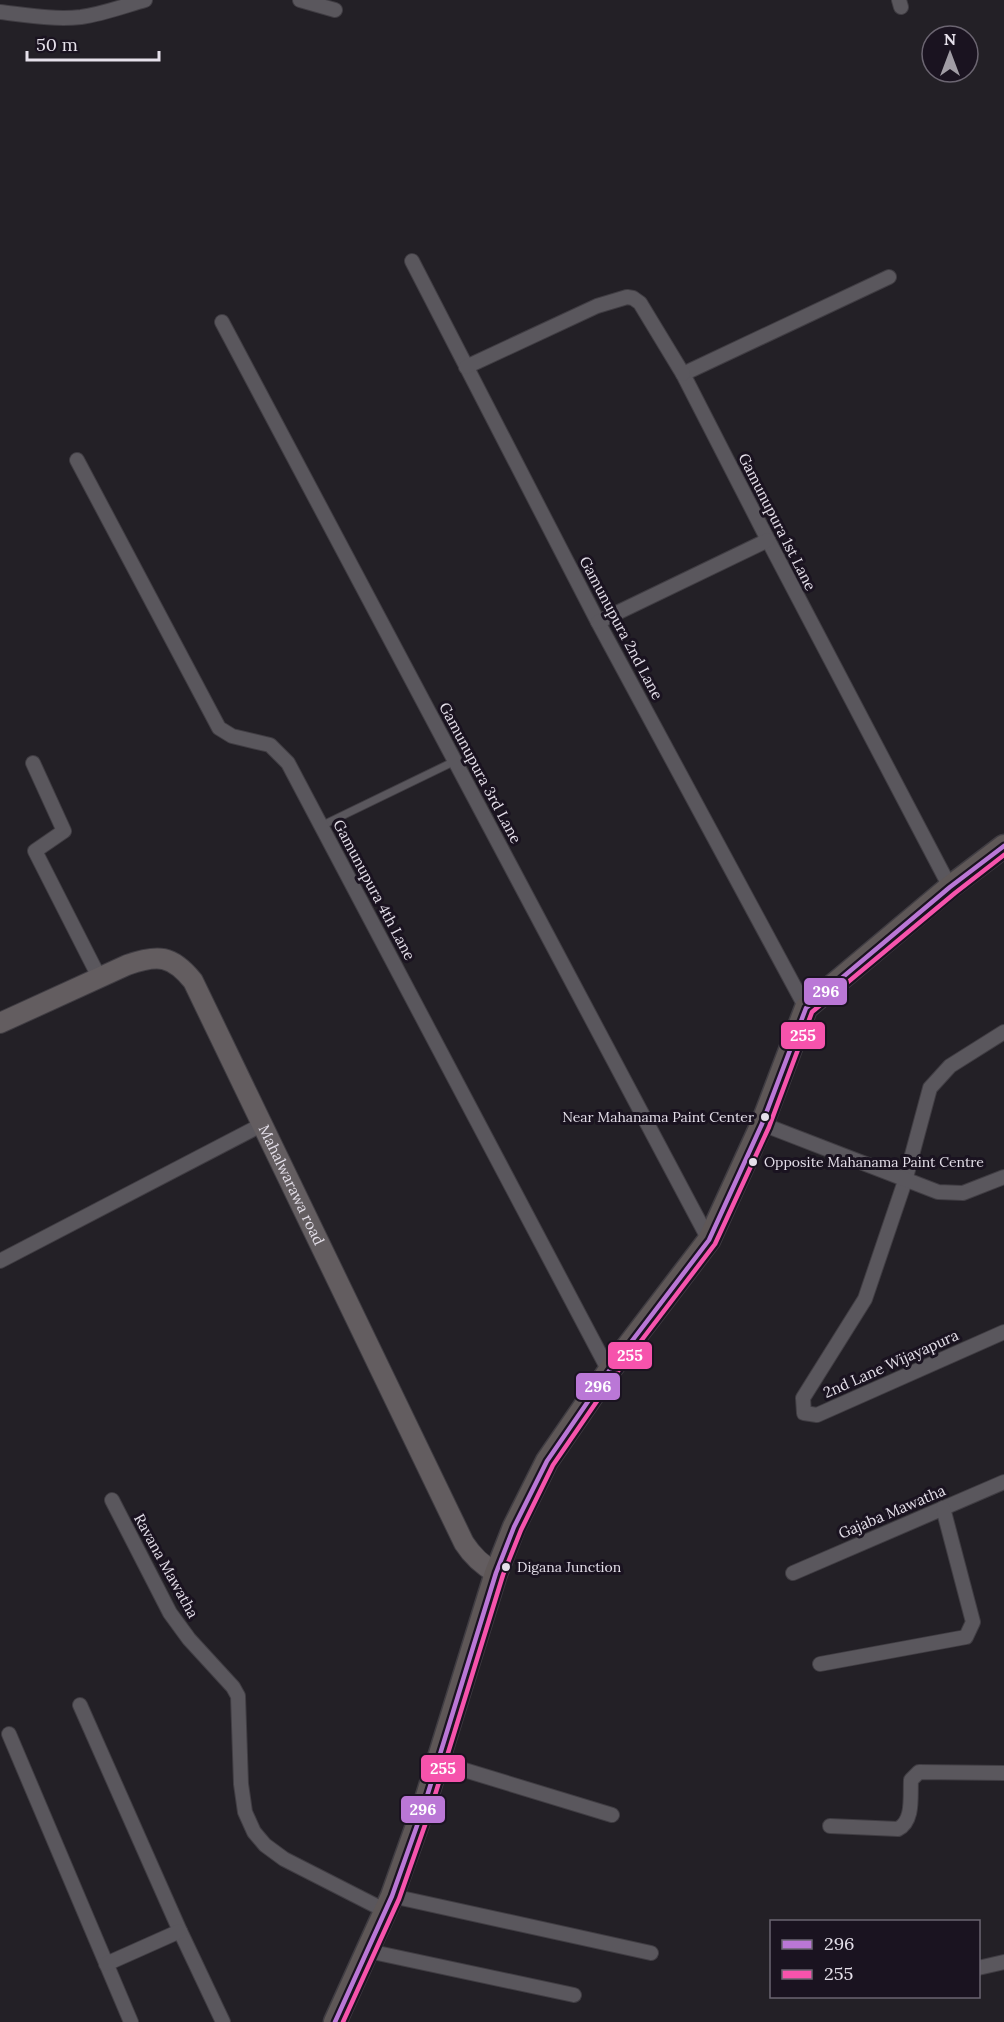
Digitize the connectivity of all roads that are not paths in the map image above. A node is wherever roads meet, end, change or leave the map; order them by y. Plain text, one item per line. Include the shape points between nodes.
1 (145, 0) edge
2 (300, 0) edge
3 (335, 10) dead end
4 (0, 12) edge
5 (412, 261) dead end
6 (889, 277) dead end
7 (222, 322) dead end
8 (466, 367) junction
9 (683, 374) junction
10 (77, 460) dead end
11 (768, 540) junction
12 (598, 622) junction
13 (455, 761) junction
14 (33, 763) dead end
15 (321, 826) junction
16 (1004, 846) edge
17 (950, 887) junction
18 (99, 977) junction
19 (806, 1008) junction
20 (0, 1023) edge
21 (1004, 1032) edge
22 (263, 1124) junction
23 (762, 1124) junction
24 (1004, 1177) edge
25 (905, 1181) junction
26 (709, 1240) junction
27 (0, 1261) edge
28 (1004, 1332) edge
29 (609, 1371) junction
30 (1004, 1482) edge
31 (112, 1500) dead end
32 (943, 1508) junction
33 (496, 1573) junction
34 (793, 1573) dead end
35 (820, 1664) dead end
36 (80, 1705) dead end
37 (9, 1734) dead end
38 (438, 1762) junction
39 (1004, 1773) edge
40 (612, 1815) dead end
41 (830, 1826) dead end
42 (389, 1903) junction
43 (180, 1931) junction
44 (368, 1951) junction
45 (651, 1953) dead end
46 (1004, 1962) edge
47 (106, 1964) junction
48 (980, 1968) edge
49 (574, 1995) dead end
50 (131, 2022) edge
51 (223, 2022) edge
52 (335, 2022) edge

1 - 4 street via 80,17
2 - 3 street
5 - 8 street, Gamunupura 2nd Lane
6 - 9 street
7 - 13 street, Gamunupura 3rd Lane
8 - 9 street, Gamunupura 1st Lane via 597,306 627,297 640,303
8 - 12 street, Gamunupura 2nd Lane
9 - 11 street, Gamunupura 1st Lane
10 - 15 street, Gamunupura 4th Lane via 219,728 232,736 270,745 288,763
11 - 12 street
11 - 17 street, Gamunupura 1st Lane
12 - 19 street, Gamunupura 2nd Lane
13 - 15 lane
13 - 26 street, Gamunupura 3rd Lane
14 - 18 street via 64,831 35,851
15 - 29 street, Gamunupura 4th Lane
16 - 17 main road
17 - 19 main road
18 - 20 street, Mahalwarawa road
18 - 22 street, Mahalwarawa road via 146,958 160,958 183,968
19 - 23 main road
21 - 25 street, 2nd Lane Wijayapura via 950,1066 930,1088
22 - 27 street
22 - 33 street, Mahalwarawa road via 464,1543 481,1564
23 - 25 street
23 - 26 main road
24 - 25 street via 963,1193 938,1192
25 - 28 street, 2nd Lane Wijayapura via 865,1299 803,1398 804,1413 817,1415
26 - 29 main road
29 - 33 main road via 547,1461
30 - 32 street, Gajaba Mawatha
31 - 42 street, Ravana Mawatha via 170,1613 238,1696 241,1784 245,1812 254,1832 284,1859
32 - 34 street, Gajaba Mawatha
32 - 35 street via 973,1622 966,1637
33 - 38 main road
36 - 43 street
37 - 47 street
38 - 40 street
38 - 42 main road
39 - 41 street via 919,1772 911,1780 906,1826
42 - 44 main road
42 - 45 street, Ravana Mawatha
43 - 47 street
43 - 51 street
44 - 49 street
44 - 52 main road
46 - 48 street
47 - 50 street

